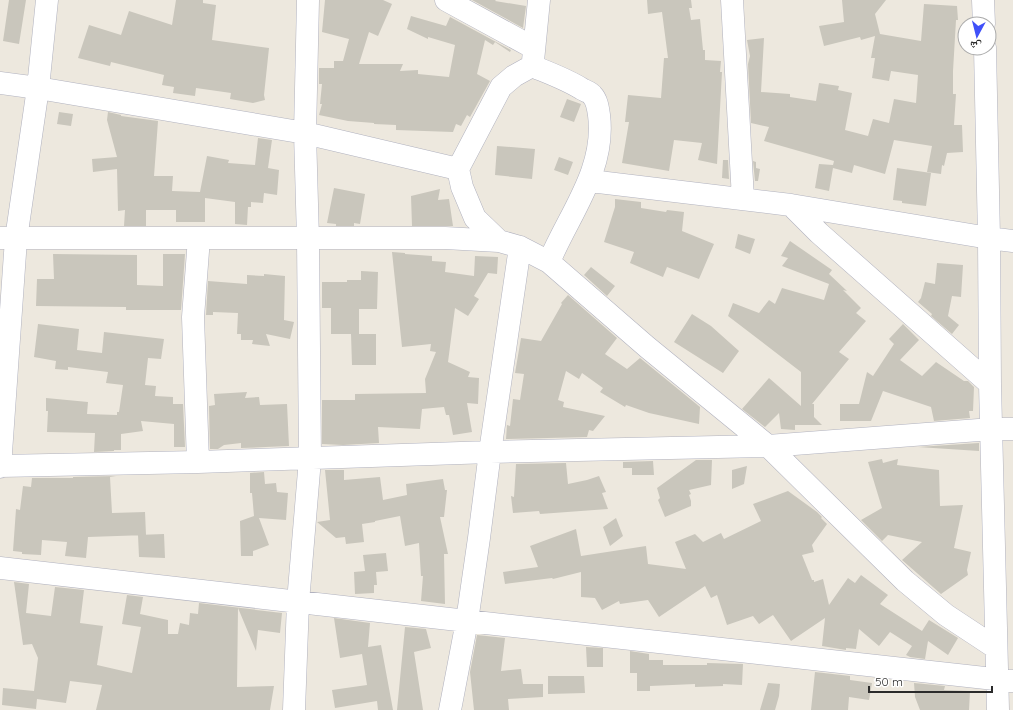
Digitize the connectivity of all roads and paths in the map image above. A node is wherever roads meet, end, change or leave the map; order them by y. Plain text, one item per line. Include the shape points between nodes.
1 (46, 0) edge
2 (308, 0) edge
3 (446, 0) edge
4 (539, 0) edge
5 (732, 0) edge
6 (983, 0) edge
7 (984, 16) edge
8 (984, 56) edge
9 (533, 57) junction
10 (0, 83) edge
11 (38, 88) junction
12 (305, 134) junction
13 (458, 169) junction
14 (590, 180) junction
15 (743, 199) junction
16 (791, 205) junction
17 (8, 238) edge
18 (199, 238) junction
19 (990, 238) junction
20 (308, 239) junction
21 (499, 241) junction
22 (1013, 241) edge
23 (520, 247) junction
24 (549, 262) junction
25 (990, 384) junction
26 (1003, 429) edge
27 (768, 446) junction
28 (490, 452) junction
29 (310, 459) junction
30 (198, 462) junction
31 (0, 466) edge
32 (0, 568) edge
33 (298, 602) junction
34 (467, 621) junction
35 (996, 648) junction
36 (1006, 681) edge
37 (294, 710) edge
38 (450, 710) edge
39 (998, 710) edge

1 - 11 street
2 - 12 street
3 - 9 street
4 - 9 street
5 - 15 street
6 - 7 street
8 - 19 street
9 - 13 street via 501,87
9 - 14 street via 592,95 598,106 599,145
10 - 11 street
11 - 12 street
11 - 17 street
12 - 13 street
12 - 20 street
13 - 21 street via 462,187 475,218
14 - 15 street
14 - 24 street
15 - 16 street
16 - 19 street
16 - 25 street via 819,233
17 - 18 street
17 - 31 street
18 - 20 street
18 - 30 street via 193,317
19 - 22 street
19 - 25 street
20 - 21 street via 445,238
20 - 29 street
21 - 23 street
23 - 24 street
23 - 28 street
24 - 27 street via 647,347
25 - 26 street
26 - 27 street
26 - 35 street
27 - 28 street
27 - 35 street via 905,581 946,615
28 - 29 street
28 - 34 street
29 - 30 street
29 - 33 street
30 - 31 street
32 - 33 street
33 - 34 street
33 - 37 street
34 - 36 street
34 - 38 street
35 - 36 street
36 - 39 street

